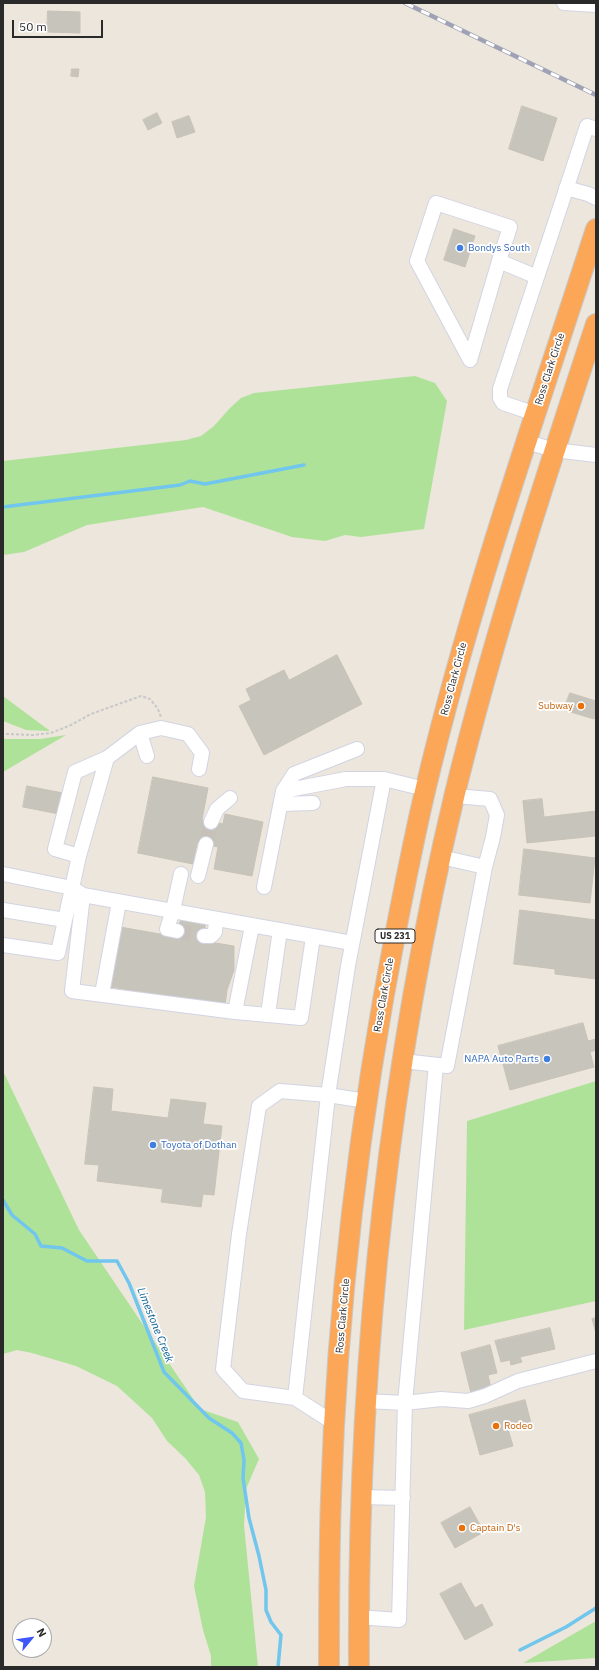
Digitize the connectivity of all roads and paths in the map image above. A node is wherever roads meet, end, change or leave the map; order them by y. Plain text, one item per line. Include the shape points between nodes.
1 (564, 3) edge
2 (596, 5) edge
3 (592, 127) edge
4 (566, 188) junction
5 (596, 198) edge
6 (596, 229) edge
7 (500, 261) junction
8 (537, 277) junction
9 (596, 324) edge
10 (536, 414) junction
11 (527, 442) junction
12 (554, 450) junction
13 (596, 455) edge
14 (463, 642) junction
15 (492, 650) junction
16 (161, 728) junction
17 (140, 733) junction
18 (6, 734) dead end
19 (357, 749) dead end
20 (147, 756) dead end
21 (107, 758) junction
22 (199, 769) dead end
23 (384, 779) junction
24 (425, 789) junction
25 (455, 796) junction
26 (282, 797) junction
27 (230, 798) dead end
28 (313, 803) dead end
29 (211, 822) tunnel mouth
30 (206, 844) tunnel mouth
31 (79, 856) junction
32 (441, 857) junction
33 (485, 867) junction
34 (3, 874) edge
35 (181, 874) dead end
36 (198, 876) dead end
37 (264, 887) dead end
38 (77, 891) junction
39 (119, 902) junction
40 (3, 910) edge
41 (173, 910) junction
42 (216, 919) junction
43 (65, 920) junction
44 (252, 926) junction
45 (280, 930) junction
46 (177, 931) dead end
47 (204, 936) dead end
48 (313, 937) junction
49 (352, 943) junction
50 (3, 945) edge
51 (102, 994) junction
52 (235, 1012) junction
53 (268, 1014) junction
54 (403, 1061) junction
55 (436, 1065) junction
56 (328, 1095) junction
57 (366, 1101) junction
58 (397, 1104) junction
59 (596, 1361) edge
60 (295, 1398) junction
61 (336, 1399) junction
62 (365, 1401) junction
63 (405, 1403) junction
64 (334, 1423) junction
65 (361, 1497) junction
66 (403, 1498) junction
67 (329, 1616) junction
68 (358, 1617) junction
69 (329, 1667) edge
70 (358, 1667) edge

1 - 2 street
3 - 4 street
4 - 5 street
4 - 8 street
6 - 10 highway, Ross Clark Circle / US 231
7 - 7 street via 474,344 470,360 417,260 436,203 510,227
7 - 8 street
8 - 10 street via 500,389 503,403
9 - 12 highway, US 231
10 - 11 highway, Ross Clark Circle / US 231
11 - 12 street
11 - 14 highway, Ross Clark Circle / US 231
12 - 13 street
12 - 15 highway, US 231
14 - 15 highway
14 - 24 highway, Ross Clark Circle / US 231
15 - 25 highway, US 231
16 - 17 street
16 - 18 path via 162,720 158,709 150,699 141,696 90,714 51,733
16 - 22 street via 188,734 202,753
17 - 20 street
17 - 21 street
19 - 26 street via 294,774
21 - 31 street
21 - 31 street via 75,772 55,849
23 - 24 street
23 - 26 street via 346,779
23 - 49 street
24 - 25 highway
24 - 57 highway, Ross Clark Circle / US 231 via 389,967
25 - 32 highway, US 231
25 - 33 street via 490,799 497,814
26 - 28 street
26 - 37 street
27 - 29 street via 217,809
30 - 36 street
31 - 38 street
32 - 33 street
32 - 54 highway, US 231
33 - 55 street via 447,1066
34 - 38 street
35 - 41 street
38 - 39 street
38 - 43 street
38 - 51 street via 72,991
39 - 41 street
39 - 51 street
40 - 43 street
41 - 42 street
41 - 46 street via 167,929
42 - 44 street
42 - 47 street via 215,932 211,936
43 - 50 street via 58,953
44 - 45 street
44 - 52 street
45 - 48 street
45 - 53 street
48 - 49 street
48 - 53 street via 301,1018
49 - 56 street
51 - 52 street
52 - 53 street
54 - 55 street
54 - 58 highway, US 231
55 - 63 street
56 - 57 street
56 - 60 street
56 - 60 street via 280,1091 259,1106 239,1234 223,1369 243,1391
57 - 58 highway
57 - 61 highway, Ross Clark Circle / US 231 via 350,1234
58 - 62 highway, US 231 via 382,1215
59 - 63 street via 518,1381 468,1401 441,1399
60 - 64 street
61 - 62 highway
61 - 64 highway, Ross Clark Circle / US 231
62 - 63 street
62 - 65 highway, US 231
63 - 66 street
64 - 67 highway, Ross Clark Circle / US 231
65 - 66 street
65 - 68 highway, US 231
66 - 68 street via 400,1620
67 - 68 highway
67 - 69 highway, Ross Clark Circle / US 231
68 - 70 highway, US 231

